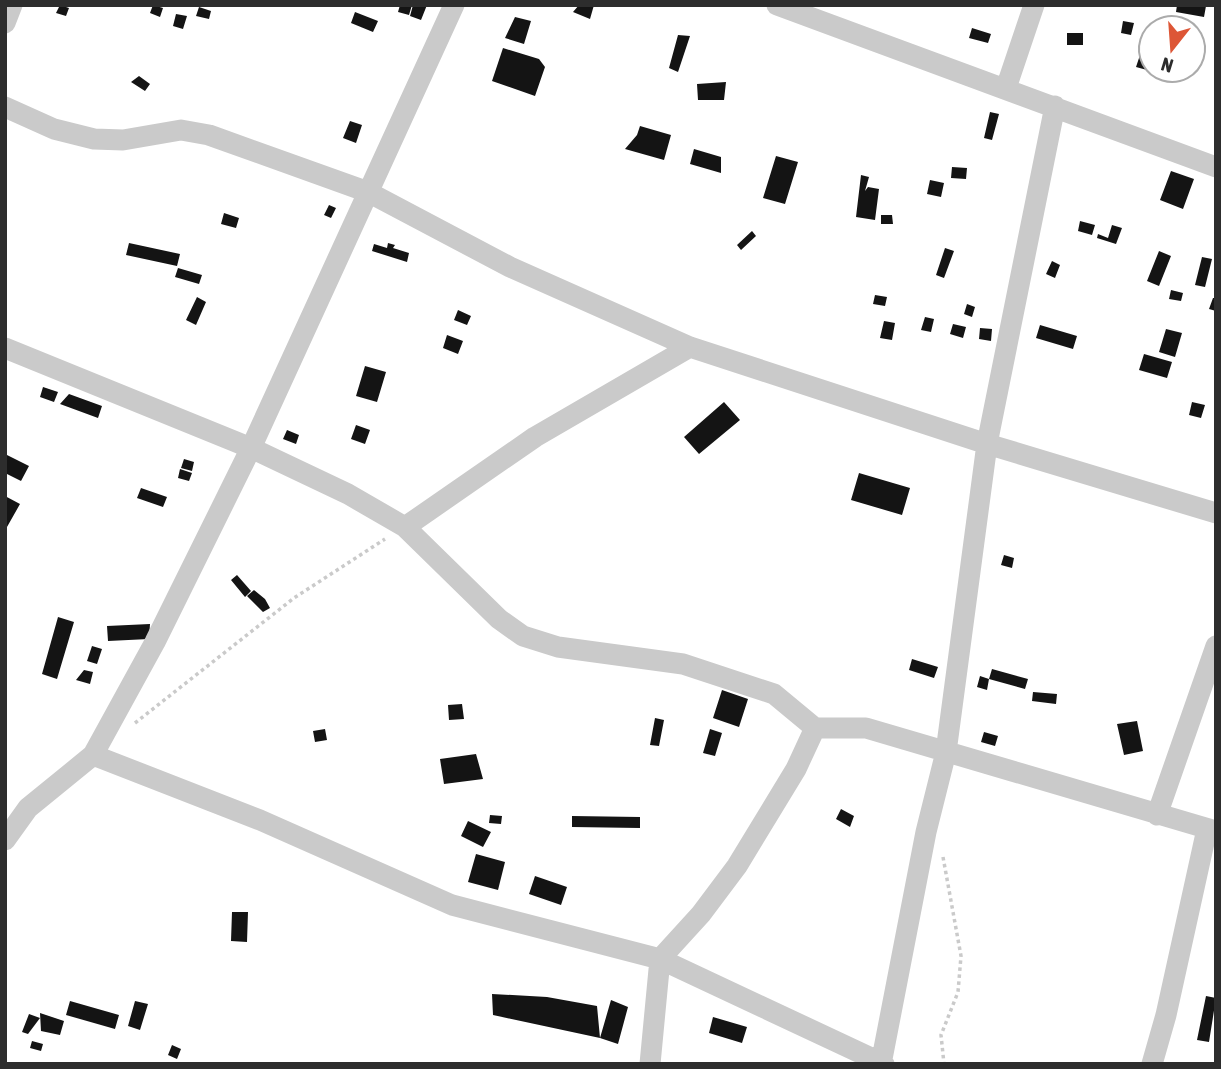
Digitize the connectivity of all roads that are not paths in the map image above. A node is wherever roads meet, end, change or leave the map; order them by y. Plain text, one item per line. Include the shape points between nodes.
1 (12, 5) edge
2 (454, 5) edge
3 (777, 5) edge
4 (1034, 5) edge
5 (5, 23) edge
6 (1006, 88) junction
7 (1055, 106) junction
8 (5, 107) edge
9 (1216, 167) edge
10 (368, 192) junction
11 (690, 347) junction
12 (5, 348) edge
13 (987, 444) junction
14 (251, 448) junction
15 (1216, 513) edge
16 (405, 527) junction
17 (1216, 646) edge
18 (815, 728) junction
19 (946, 752) junction
20 (93, 755) junction
21 (1157, 816) junction
22 (1211, 830) edge
23 (5, 839) edge
24 (660, 959) junction
25 (882, 1063) edge
26 (650, 1064) edge
27 (1152, 1064) edge

1 - 5 street
2 - 10 street
3 - 6 street
4 - 6 street
6 - 7 street
7 - 9 street
7 - 13 street
8 - 10 street via 54,129 94,139 123,140 181,130 209,135
10 - 11 street via 510,267
10 - 14 street
11 - 13 street
11 - 16 street via 535,437
12 - 14 street
13 - 15 street
13 - 19 street
14 - 16 street
14 - 20 street
16 - 18 street via 499,620 523,636 558,648 682,664 774,694
17 - 21 street
18 - 19 street via 866,728
18 - 24 street via 796,769 737,866
19 - 21 street
19 - 25 street
20 - 23 street via 28,808
20 - 24 street via 260,820 452,905
21 - 22 street
22 - 27 street
24 - 25 street
24 - 26 street

